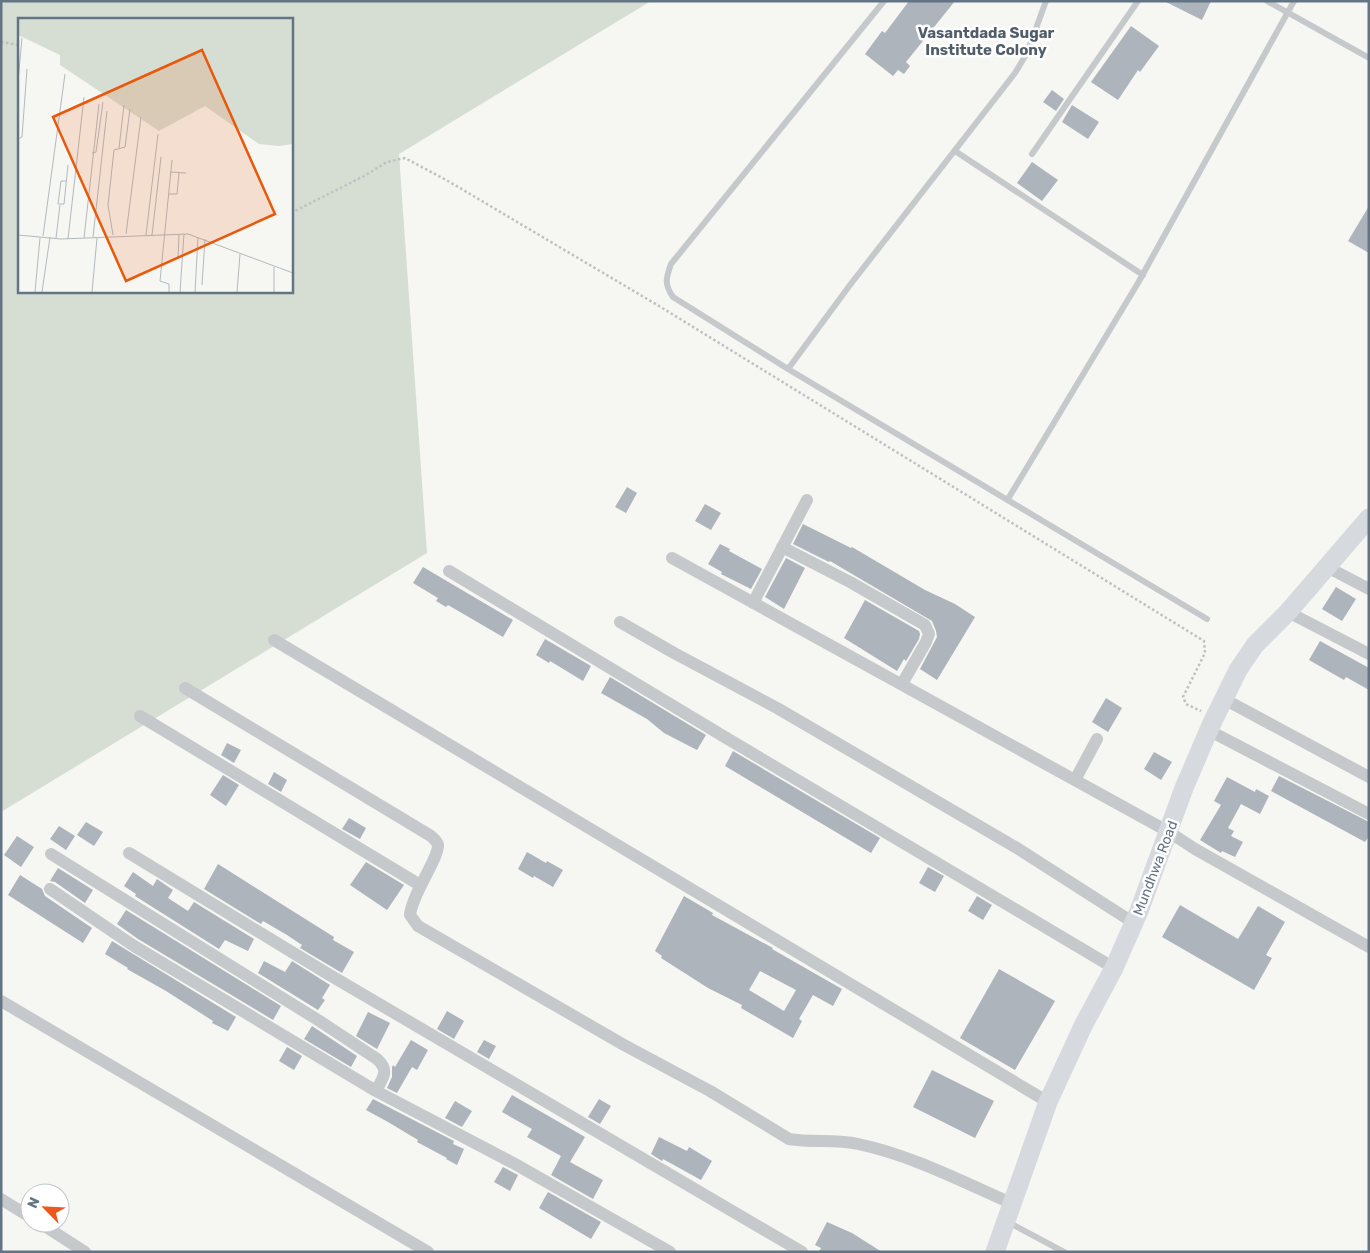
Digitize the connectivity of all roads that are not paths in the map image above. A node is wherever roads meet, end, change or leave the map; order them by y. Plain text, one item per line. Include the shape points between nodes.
1 (884, 1) edge
2 (1046, 1) edge
3 (1138, 1) edge
4 (1268, 1) edge
5 (1294, 1) edge
6 (1287, 13) junction
7 (1369, 58) edge
8 (955, 151) junction
9 (1032, 154) dead end
10 (1143, 275) junction
11 (788, 369) junction
12 (1008, 499) junction
13 (807, 500) dead end
14 (1369, 518) edge
15 (782, 547) junction
16 (672, 558) dead end
17 (1327, 567) junction
18 (449, 571) dead end
19 (1369, 590) edge
20 (753, 603) junction
21 (1288, 612) junction
22 (1207, 619) dead end
23 (620, 622) dead end
24 (274, 640) dead end
25 (1369, 654) edge
26 (902, 684) junction
27 (185, 688) dead end
28 (1224, 699) junction
29 (140, 716) dead end
30 (1211, 724) junction
31 (1097, 739) dead end
32 (1369, 777) edge
33 (1075, 780) junction
34 (1369, 814) edge
35 (1169, 832) junction
36 (129, 853) dead end
37 (51, 854) dead end
38 (420, 885) junction
39 (50, 889) dead end
40 (1134, 923) junction
41 (1369, 947) edge
42 (1114, 968) junction
43 (1, 1001) edge
44 (376, 1091) junction
45 (1048, 1102) junction
46 (1, 1198) edge
47 (20, 1210) edge
48 (1008, 1212) junction
49 (56, 1233) edge
50 (85, 1252) edge
51 (428, 1252) edge
52 (670, 1252) edge
53 (802, 1252) edge
54 (994, 1252) edge
55 (1064, 1252) edge

1 - 11 lane via 671,264 666,278 667,288 673,297
2 - 8 lane via 1027,53 1015,73
3 - 9 lane
4 - 6 lane
5 - 6 lane
6 - 7 lane
6 - 10 lane
8 - 10 lane
8 - 11 lane
10 - 12 lane
11 - 12 lane
12 - 22 lane
13 - 15 street
14 - 17 main road, Mundhwa Road
15 - 20 street
15 - 26 street via 925,625 929,634 926,642
16 - 20 street
17 - 19 street
17 - 21 main road, Mundhwa Road
18 - 42 street
20 - 26 street
21 - 25 street
21 - 28 main road, Mundhwa Road via 1256,645 1238,670
23 - 40 street via 777,708 1016,848
24 - 45 street
26 - 33 street
27 - 38 street via 431,836 438,846 436,855
28 - 30 main road, Mundhwa Road
28 - 32 street
29 - 38 street
30 - 34 street
30 - 35 main road, Mundhwa Road
31 - 33 street
33 - 35 street
35 - 40 main road, Mundhwa Road
35 - 41 street
36 - 53 street via 328,974
37 - 44 street via 372,1055 384,1065 385,1070
38 - 48 street via 410,915 418,926 779,1134 802,1141 856,1143 919,1162
39 - 44 street via 134,946
40 - 42 main road, Mundhwa Road
42 - 45 main road, Mundhwa Road
43 - 51 street
44 - 52 street via 515,1164
45 - 48 main road, Mundhwa Road
46 - 47 street
48 - 54 main road, Mundhwa Road
48 - 55 lane
49 - 50 street

